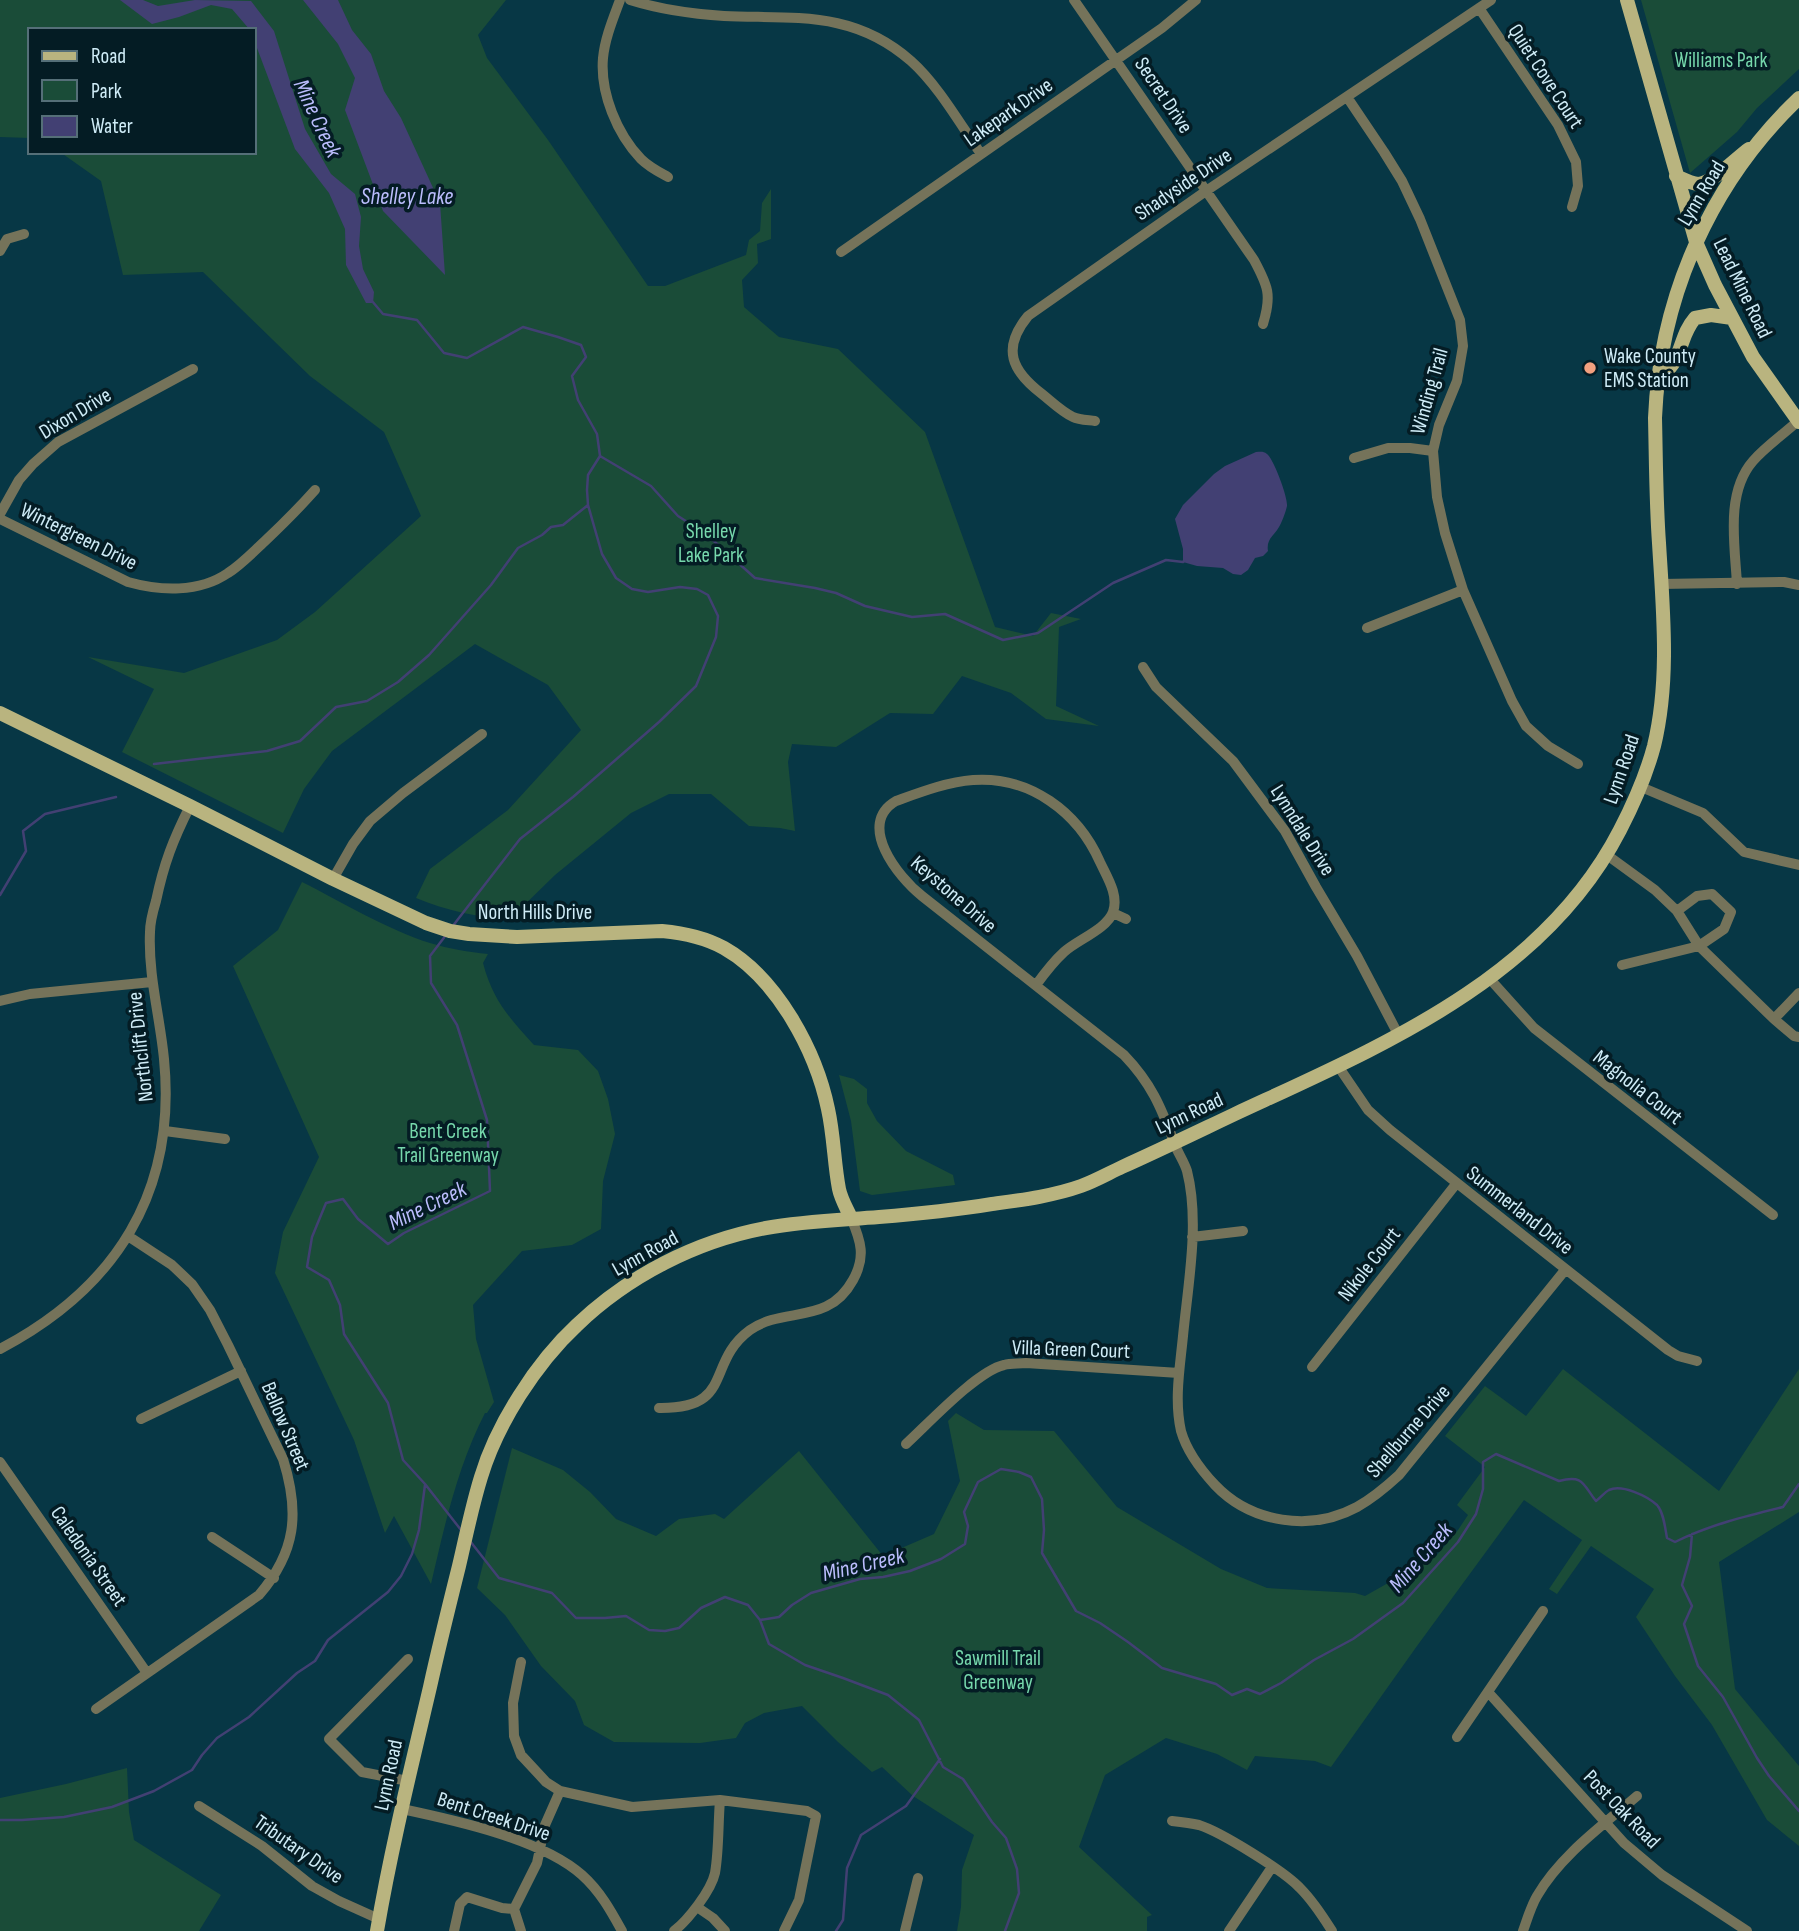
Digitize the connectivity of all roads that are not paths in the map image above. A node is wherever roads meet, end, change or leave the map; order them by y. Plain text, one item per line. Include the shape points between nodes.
1 (620, 0) edge
2 (630, 0) edge
3 (1074, 0) edge
4 (1196, 0) edge
5 (1491, 0) edge
6 (1627, 0) edge
7 (1479, 8) junction
8 (1117, 60) junction
9 (1347, 97) junction
10 (1799, 99) edge
11 (1758, 142) junction
12 (981, 154) junction
13 (1676, 176) junction
14 (668, 177) dead end
15 (1206, 191) junction
16 (1572, 207) dead end
17 (24, 234) dead end
18 (1696, 242) junction
19 (0, 251) edge
20 (841, 252) dead end
21 (1731, 318) junction
22 (1263, 324) dead end
23 (193, 369) dead end
24 (1656, 381) junction
25 (1095, 421) dead end
26 (1799, 421) edge
27 (1433, 451) junction
28 (1354, 458) dead end
29 (315, 490) dead end
30 (0, 517) edge
31 (1661, 584) junction
32 (1737, 584) junction
33 (1799, 585) edge
34 (1463, 590) junction
35 (1367, 628) dead end
36 (1143, 667) dead end
37 (0, 713) edge
38 (482, 734) dead end
39 (1578, 764) dead end
40 (1641, 787) junction
41 (190, 806) junction
42 (1607, 855) junction
43 (1799, 865) edge
44 (333, 880) junction
45 (1677, 911) junction
46 (1113, 913) junction
47 (1126, 919) dead end
48 (1699, 946) junction
49 (1622, 965) dead end
50 (1489, 978) junction
51 (152, 982) junction
52 (1036, 985) junction
53 (1799, 993) edge
54 (0, 1001) edge
55 (1774, 1019) junction
56 (1399, 1036) junction
57 (1799, 1037) edge
58 (1338, 1066) junction
59 (164, 1130) junction
60 (225, 1139) dead end
61 (1174, 1143) junction
62 (1456, 1184) junction
63 (1773, 1215) dead end
64 (851, 1218) junction
65 (1243, 1231) dead end
66 (128, 1236) junction
67 (1192, 1237) junction
68 (1565, 1270) junction
69 (0, 1349) edge
70 (1697, 1361) dead end
71 (1312, 1367) dead end
72 (241, 1371) junction
73 (1179, 1373) junction
74 (659, 1408) dead end
75 (141, 1419) dead end
76 (906, 1444) dead end
77 (0, 1462) edge
78 (212, 1537) dead end
79 (274, 1578) junction
80 (1543, 1611) dead end
81 (408, 1659) dead end
82 (521, 1662) dead end
83 (147, 1673) junction
84 (1488, 1692) junction
85 (96, 1709) dead end
86 (1457, 1737) dead end
87 (408, 1781) junction
88 (560, 1791) junction
89 (1637, 1796) dead end
90 (720, 1800) junction
91 (199, 1806) dead end
92 (402, 1809) junction
93 (1172, 1821) dead end
94 (1605, 1824) junction
95 (540, 1849) junction
96 (1272, 1867) junction
97 (918, 1878) dead end
98 (697, 1907) junction
99 (514, 1909) junction
100 (378, 1925) edge
101 (454, 1931) edge
102 (521, 1931) edge
103 (622, 1931) edge
104 (674, 1931) edge
105 (725, 1931) edge
106 (784, 1931) edge
107 (905, 1931) edge
108 (1229, 1931) edge
109 (1332, 1931) edge
110 (1523, 1931) edge
111 (1747, 1931) edge

1 - 14 street via 603,59 604,87 620,127 640,158
2 - 12 street via 684,12 827,20 878,37 913,62
3 - 8 street, Secret Drive
4 - 8 street, Lakepark Drive
5 - 7 street, Shadyside Drive
6 - 13 main road, Lead Mine Road
7 - 9 street, Shadyside Drive
7 - 16 street, Quiet Cove Court via 1558,125 1576,162 1578,186
8 - 12 street, Lakepark Drive
8 - 15 street, Secret Drive
9 - 15 street, Shadyside Drive
9 - 27 street, Winding Trail via 1402,181 1460,320 1463,346 1457,381
10 - 11 main road, Lynn Road
11 - 13 main road via 1702,184
11 - 18 main road, Lynn Road via 1716,203
12 - 20 street, Lakepark Drive
13 - 18 main road, Lead Mine Road
15 - 22 street, Secret Drive via 1266,285 1269,304
15 - 25 street, Shadyside Drive via 1038,308 1015,334 1014,363 1024,379 1074,418
17 - 19 street via 7,239
18 - 21 main road, Lead Mine Road
18 - 24 main road, Lynn Road via 1669,316
21 - 24 main road via 1695,318 1670,369
21 - 26 main road, Lead Mine Road via 1753,358
23 - 30 street, Dixon Drive via 58,442 19,480
24 - 31 main road, Lynn Road
26 - 32 street via 1753,461 1742,480 1734,513
27 - 28 street via 1388,448
27 - 34 street, Winding Trail via 1437,497
29 - 30 street, Wintergreen Drive via 227,574 180,589 128,582
31 - 32 street
31 - 40 main road, Lynn Road via 1661,706
32 - 33 street
34 - 35 street
34 - 39 street, Winding Trail via 1527,726
36 - 56 street, Lynndale Drive via 1156,687 1233,761 1285,831
37 - 41 main road, North Hills Drive
38 - 44 street via 370,821
40 - 42 main road, Lynn Road
40 - 43 street via 1703,813 1744,852
41 - 44 main road, North Hills Drive
41 - 51 street, Northclift Drive via 162,870 150,930
42 - 45 street
42 - 50 main road, Lynn Road via 1560,917
44 - 64 main road, North Hills Drive via 450,931 517,937 662,931 697,937 730,952 781,1003 809,1051 824,1091 840,1191
45 - 48 street
45 - 48 street via 1697,896 1712,894 1731,912 1724,929
46 - 47 street
46 - 52 street via 1107,923 1063,953
46 - 52 street, Keystone Drive via 1111,885 1090,841 1061,808 1037,793 995,780 975,780 877,809 881,840 896,872
48 - 49 street
48 - 55 street
50 - 56 main road, Lynn Road
50 - 63 street, Magnolia Court via 1534,1028
51 - 54 street
51 - 59 street, Northclift Drive via 164,1058
52 - 61 street, Keystone Drive via 1138,1070 1158,1101
53 - 55 street
55 - 57 street
56 - 58 main road, Lynn Road
58 - 61 main road, Lynn Road
58 - 62 street, Summerland Drive via 1368,1110
59 - 60 street
59 - 66 street, Northclift Drive via 151,1188
61 - 64 main road, Lynn Road via 1079,1187 993,1204
61 - 67 street, Shellburne Drive via 1186,1170
62 - 68 street, Summerland Drive
62 - 71 street, Nikole Court
64 - 74 street via 862,1255 854,1279 840,1299 828,1307 766,1322 749,1331 735,1345 708,1395 695,1404
64 - 87 main road, Lynn Road via 738,1234 669,1260 628,1284 577,1325 546,1359 507,1418 481,1476
65 - 67 street
66 - 69 street, Northclift Drive via 76,1299
66 - 72 street, Bellow Street via 192,1284
67 - 73 street, Shellburne Drive
68 - 70 street, Summerland Drive via 1668,1350
68 - 73 street, Shellburne Drive via 1399,1475 1354,1509 1323,1519 1293,1522 1262,1516 1221,1491 1186,1446 1177,1395
72 - 75 street
72 - 79 street, Bellow Street via 290,1482 292,1525 287,1551
73 - 76 street, Villa Green Court via 1004,1365 967,1388
77 - 83 street, Caledonia Street
78 - 79 street
79 - 83 street, Bellow Street via 237,1612
80 - 84 street
81 - 87 street via 329,1739 362,1772
82 - 88 street via 513,1703 514,1736 521,1755
83 - 85 street, Bellow Street
84 - 86 street
84 - 94 street, Post Oak Road
87 - 92 main road, Lynn Road
88 - 90 street via 632,1807
88 - 95 street
89 - 94 street
90 - 98 street via 715,1875
90 - 106 street via 816,1816 799,1900
91 - 100 street, Tributary Drive via 262,1846 312,1886
92 - 95 street, Bent Creek Drive
92 - 100 main road, Lynn Road
93 - 96 street via 1200,1826
94 - 110 street via 1554,1871 1536,1897
94 - 111 street, Post Oak Road via 1662,1875
95 - 99 street
95 - 103 street, Bent Creek Drive via 582,1875 608,1904
96 - 108 street
96 - 109 street via 1298,1885
97 - 107 street
98 - 104 street
98 - 105 street
99 - 101 street via 467,1897 460,1904
99 - 102 street

